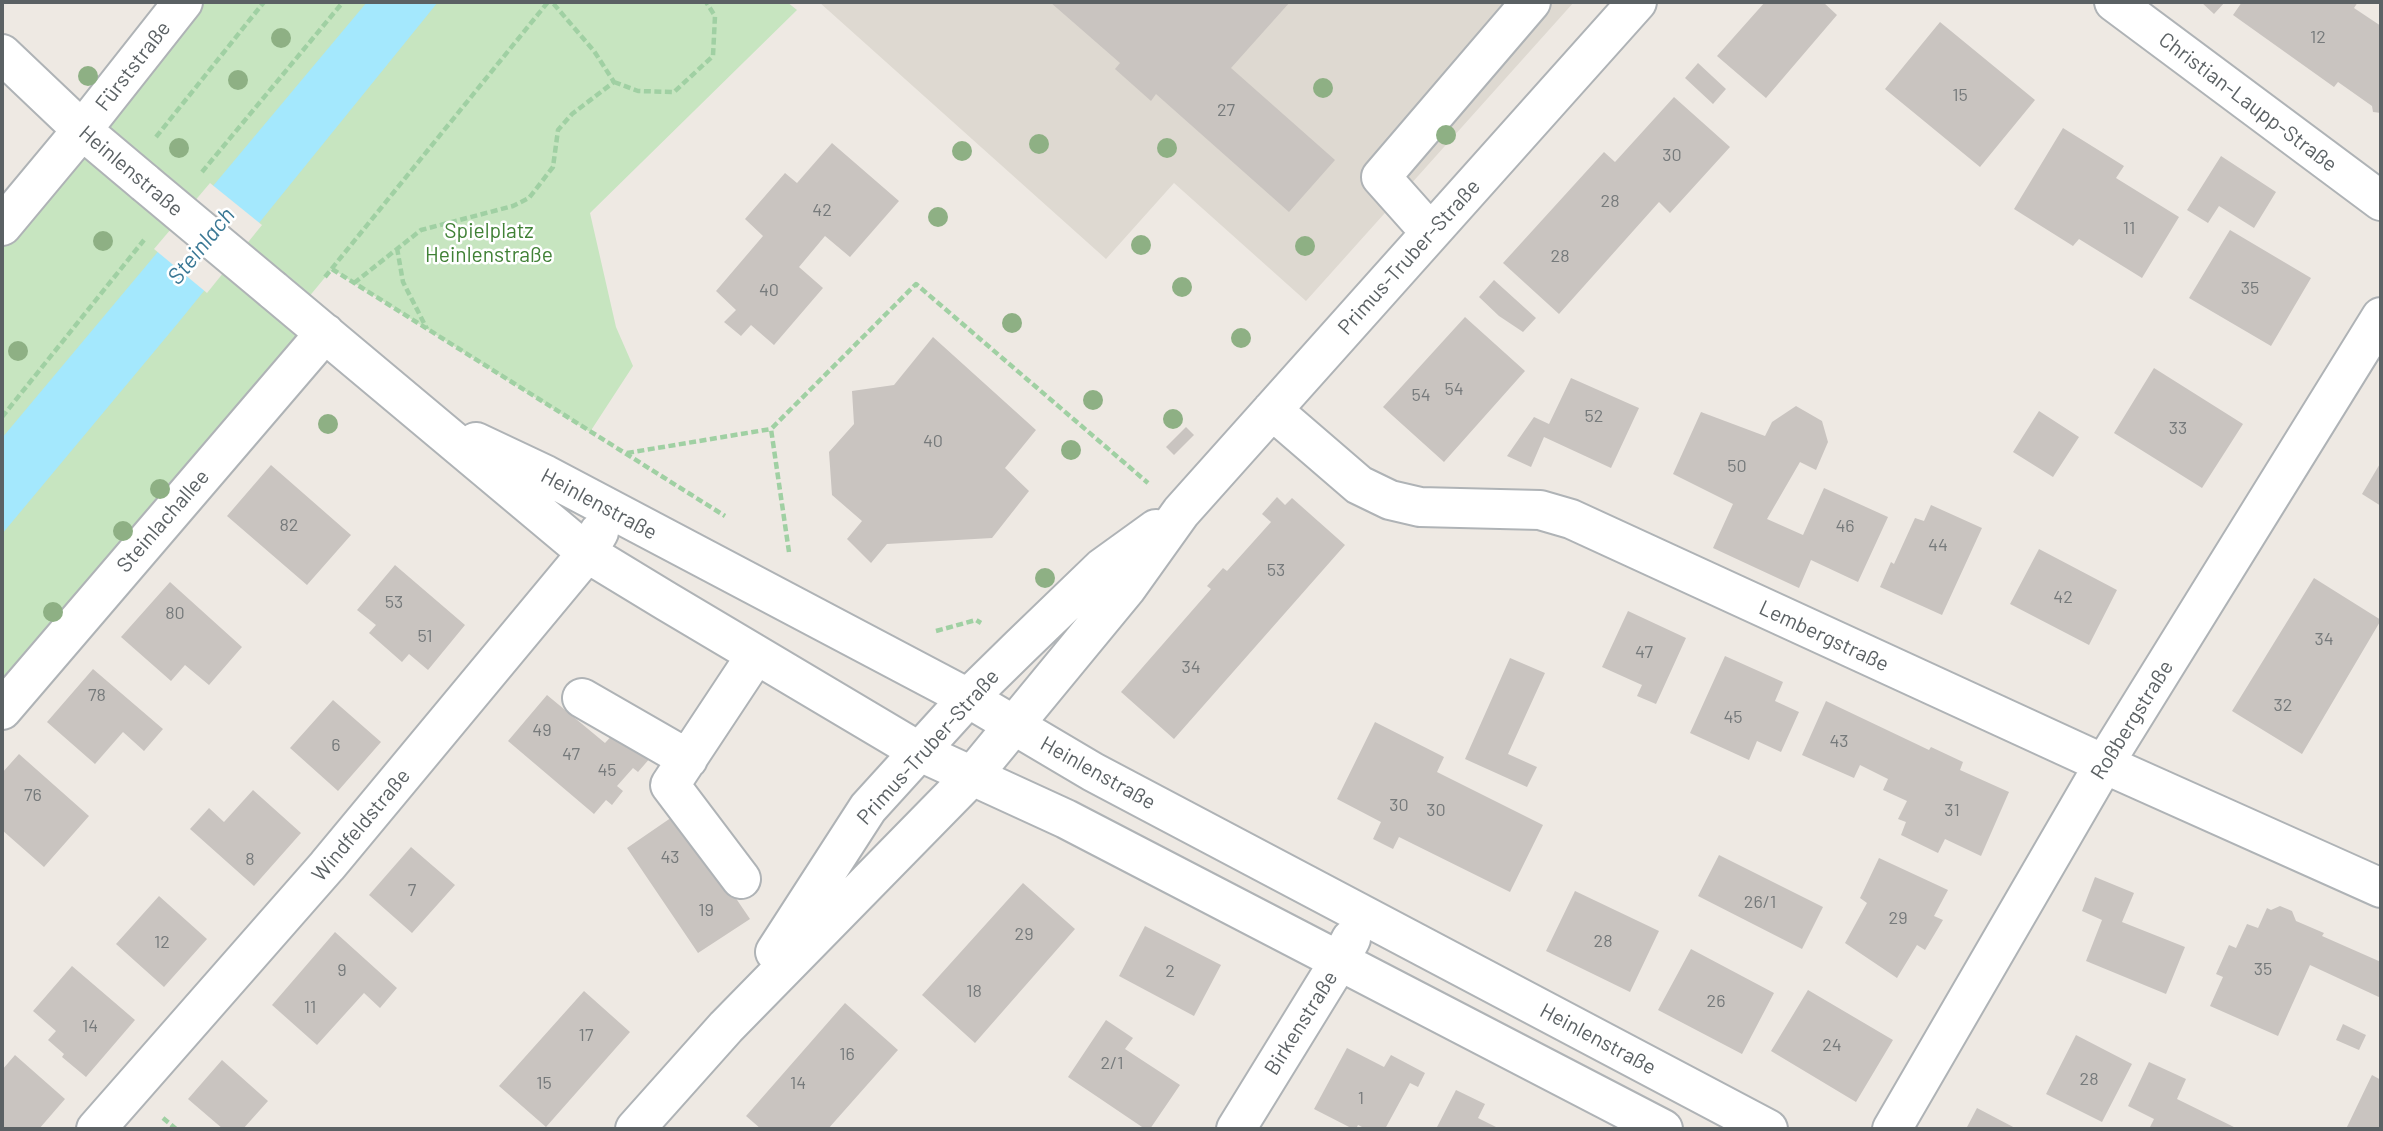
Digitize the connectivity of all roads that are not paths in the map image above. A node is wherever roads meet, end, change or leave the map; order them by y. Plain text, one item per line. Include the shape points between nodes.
1 (183, 2) edge
2 (1531, 2) edge
3 (1637, 2) edge
4 (2114, 2) edge
5 (2, 54) edge
6 (82, 130) junction
7 (2381, 201) edge
8 (2, 226) edge
9 (1430, 232) junction
10 (299, 311) junction
11 (2381, 317) edge
12 (1272, 410) junction
13 (426, 419) junction
14 (611, 510) junction
15 (1181, 512) junction
16 (587, 553) junction
17 (756, 655) junction
18 (582, 698) dead end
19 (968, 698) junction
20 (2, 710) edge
21 (1014, 726) junction
22 (920, 752) junction
23 (688, 759) junction
24 (2104, 764) junction
25 (972, 776) junction
26 (741, 879) dead end
27 (2381, 888) edge
28 (1363, 915) junction
29 (1340, 960) junction
30 (726, 1027) junction
31 (96, 1129) edge
32 (635, 1129) edge
33 (1236, 1129) edge
34 (1662, 1129) edge
35 (1768, 1129) edge
36 (1892, 1129) edge

1 - 6 street, Fürststraße
2 - 9 street via 1381,177
3 - 9 street, Primus-Truber-Straße
4 - 7 street, Christian-Laupp-Straße
5 - 6 street, Heinlenstraße
6 - 8 street, Fürststraße
6 - 10 street, Heinlenstraße, bridge
9 - 12 street, Primus-Truber-Straße
10 - 13 street, Heinlenstraße
10 - 20 street, Steinlachallee
11 - 24 street, Roßbergstraße
12 - 15 street, Primus-Truber-Straße
12 - 24 street, Lembergstraße via 1359,485 1390,500 1420,507 1540,510 1571,519
13 - 14 street, Heinlenstraße
13 - 16 street, Heinlenstraße
14 - 16 street, Windfeldstraße
14 - 19 street, Heinlenstraße
15 - 19 street, Primus-Truber-Straße via 1102,568
15 - 21 street, Primus-Truber-Straße via 1126,589
16 - 17 street, Heinlenstraße
16 - 31 street, Windfeldstraße via 327,866
17 - 22 street, Heinlenstraße
17 - 23 street
18 - 23 street
19 - 21 street, Heinlenstraße
19 - 22 street, Primus-Truber-Straße
21 - 25 street, Primus-Truber-Straße
21 - 28 street, Heinlenstraße
22 - 25 street, Heinlenstraße
22 - 30 street, Primus-Truber-Straße via 868,808
23 - 26 street via 670,785
24 - 27 street, Lembergstraße
24 - 36 street, Roßbergstraße
25 - 29 street, Heinlenstraße via 1066,819
25 - 30 street, Primus-Truber-Straße
28 - 29 street, Birkenstraße
28 - 35 street, Heinlenstraße
29 - 33 street, Birkenstraße
29 - 34 street, Heinlenstraße
30 - 32 street, Primus-Truber-Straße

